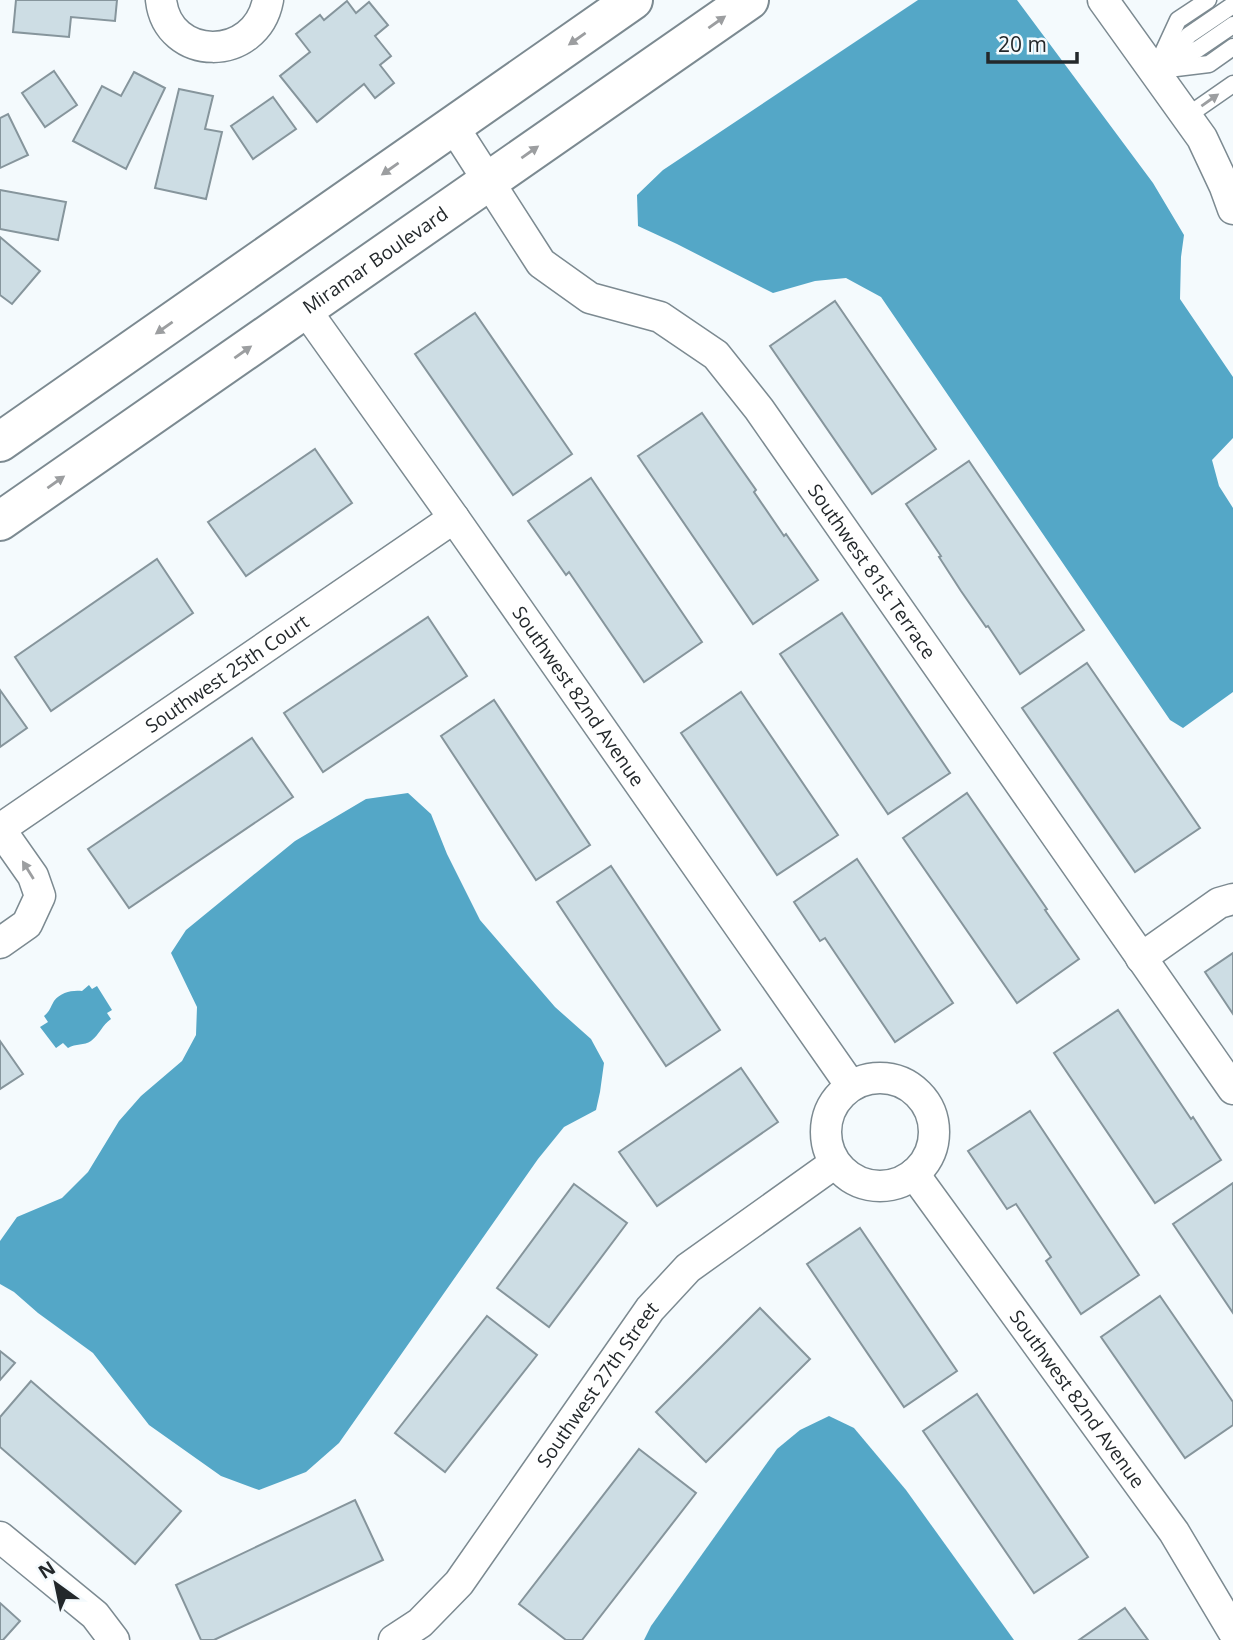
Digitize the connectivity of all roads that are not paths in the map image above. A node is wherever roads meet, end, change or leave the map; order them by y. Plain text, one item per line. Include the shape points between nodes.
1 (161, 0) edge
2 (268, 0) edge
3 (633, 0) edge
4 (749, 0) edge
5 (1103, 0) edge
6 (1208, 0) edge
7 (1233, 5) edge
8 (1233, 25) edge
9 (1233, 47) edge
10 (1155, 71) junction
11 (1233, 84) edge
12 (1187, 116) junction
13 (453, 126) junction
14 (488, 181) junction
15 (1233, 209) edge
16 (305, 309) junction
17 (0, 442) edge
18 (454, 518) junction
19 (0, 520) edge
20 (0, 829) edge
21 (1233, 899) edge
22 (0, 943) edge
23 (1141, 958) junction
24 (851, 1086) junction
25 (1233, 1089) edge
26 (835, 1163) junction
27 (914, 1174) junction
28 (0, 1537) edge
29 (1233, 1631) edge
30 (114, 1640) edge
31 (394, 1640) edge

1 - 2 street via 166,19 176,31 201,46 217,47 233,44 259,25
3 -> 13 street
14 -> 4 street, Miramar Boulevard
5 - 10 street
6 - 10 lane via 1178,20
7 - 10 lane via 1189,35
8 - 10 lane
9 - 10 lane via 1209,64
10 - 12 street
12 -> 11 lane
12 - 15 street via 1202,138
13 - 14 street, Southwest 81st Terrace
13 -> 17 street
14 - 16 street, Miramar Boulevard
14 - 23 street, Southwest 81st Terrace via 541,263 590,298 660,317 716,355 758,408
16 - 18 street, Southwest 82nd Avenue
19 -> 16 street, Miramar Boulevard
18 - 20 street, Southwest 25th Court
18 - 24 street, Southwest 82nd Avenue
22 -> 20 street via 27,924 40,896 33,876
21 - 23 street
23 - 25 street, Southwest 81st Terrace
24 - 26 street via 838,1097 825,1130
24 - 27 street via 886,1077 919,1093 934,1125 933,1144
26 - 27 street via 863,1184 881,1187
26 - 31 street, Southwest 27th Street via 688,1268 650,1309 459,1583 420,1623
27 - 29 street, Southwest 82nd Avenue via 1174,1532
28 - 30 street via 95,1615

